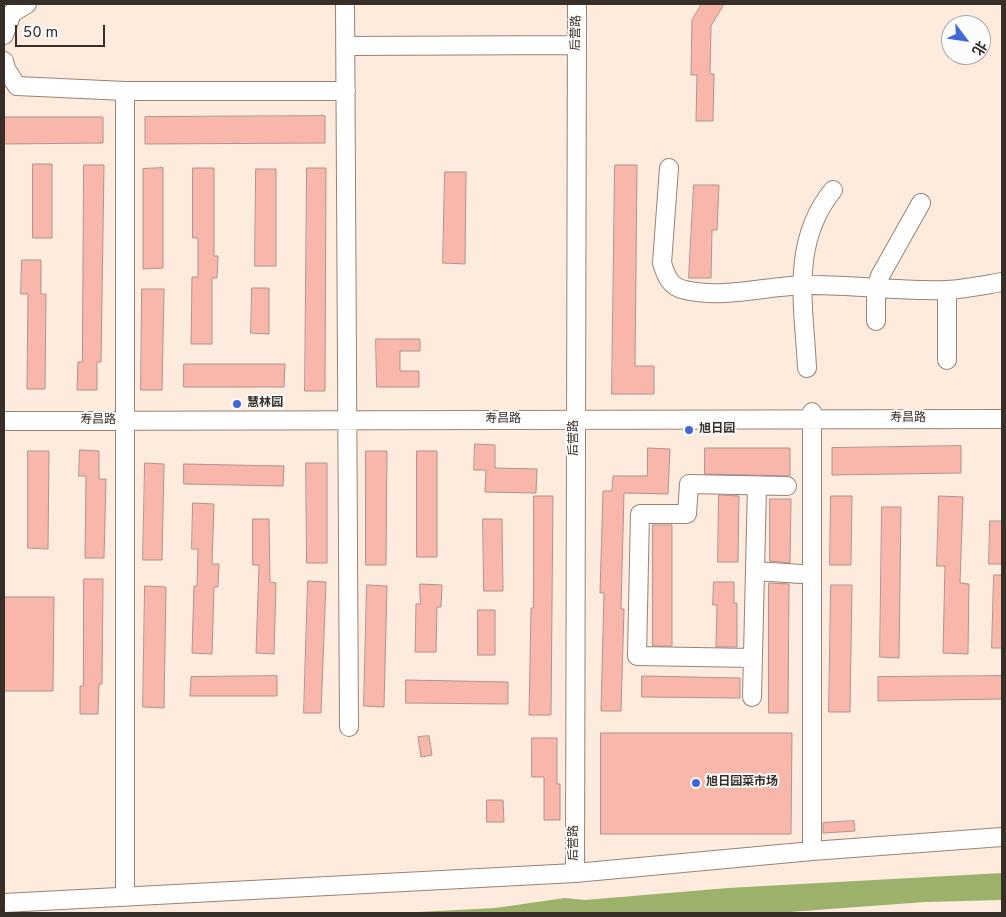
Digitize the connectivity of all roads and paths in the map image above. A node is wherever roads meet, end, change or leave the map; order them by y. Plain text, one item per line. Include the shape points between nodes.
1 (27, 4) edge
2 (345, 4) edge
3 (577, 4) edge
4 (4, 35) edge
5 (577, 45) junction
6 (345, 46) junction
7 (4, 60) edge
8 (125, 91) junction
9 (346, 91) junction
10 (669, 168) dead end
11 (833, 190) dead end
12 (921, 203) dead end
13 (1002, 282) edge
14 (804, 285) junction
15 (876, 288) junction
16 (946, 290) junction
17 (876, 321) dead end
18 (947, 360) dead end
19 (807, 368) dead end
20 (1002, 412) edge
21 (4, 413) edge
22 (575, 415) junction
23 (348, 416) junction
24 (812, 416) junction
25 (125, 417) junction
26 (1002, 419) edge
27 (4, 421) edge
28 (757, 486) junction
29 (787, 486) dead end
30 (756, 571) junction
31 (802, 574) dead end
32 (754, 658) junction
33 (752, 698) dead end
34 (350, 727) dead end
35 (1002, 837) edge
36 (812, 851) junction
37 (576, 873) junction
38 (125, 897) junction
39 (4, 903) edge

1 - 4 street via 12,14
2 - 6 street
3 - 5 street, 后营路
5 - 6 street
5 - 22 street, 后营路
6 - 9 street
7 - 8 street via 18,86
8 - 9 street
8 - 25 street
9 - 23 street
10 - 14 street via 662,263 673,286 684,290 719,292
11 - 14 street via 814,217 808,234 804,248
12 - 15 street
13 - 16 street
14 - 15 street
14 - 19 street
15 - 16 street
15 - 17 street
16 - 18 street
20 - 24 street, 寿昌路
21 - 25 street, 寿昌路
22 - 23 street, 寿昌路
22 - 24 street, 寿昌路
22 - 37 street, 后营路
23 - 25 street, 寿昌路
23 - 34 street
24 - 26 street, 寿昌路
24 - 36 street
25 - 27 street, 寿昌路
25 - 38 street
28 - 29 street
28 - 30 street
28 - 32 street via 689,484 687,514 640,514 637,647 637,656
30 - 31 street
30 - 32 street
32 - 33 street
35 - 36 street
36 - 37 street
37 - 38 street
38 - 39 street

